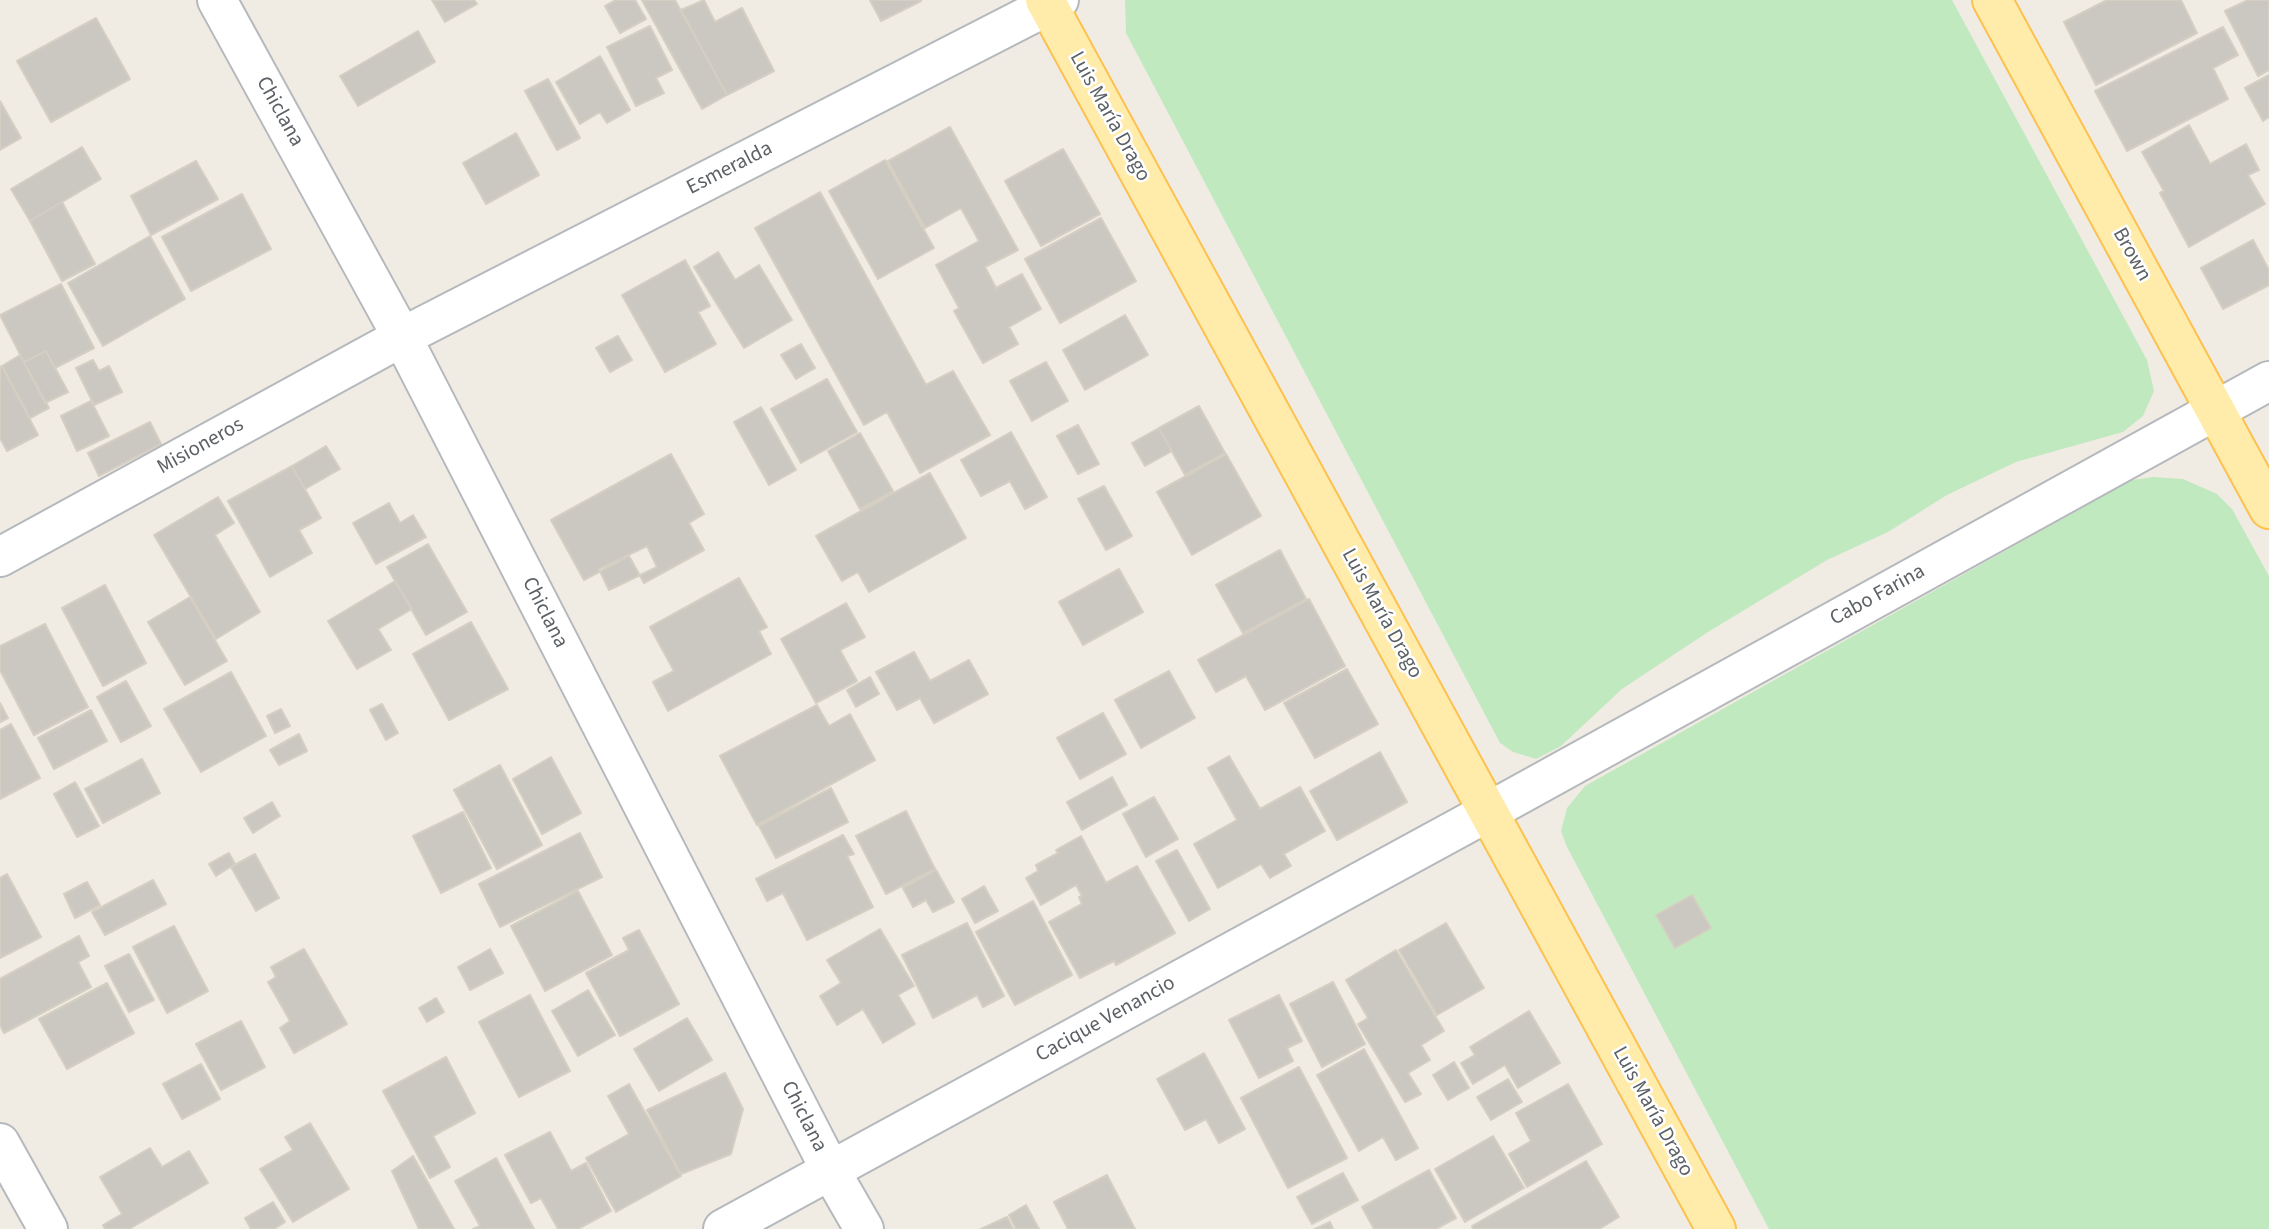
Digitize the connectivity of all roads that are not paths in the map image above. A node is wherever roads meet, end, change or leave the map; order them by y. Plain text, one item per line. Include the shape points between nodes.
1 (218, 0) edge
2 (1992, 0) edge
3 (1051, 2) edge
4 (402, 337) junction
5 (2269, 381) edge
6 (2215, 410) junction
7 (2269, 509) edge
8 (0, 558) edge
9 (1488, 812) junction
10 (0, 1143) edge
11 (831, 1171) junction
12 (48, 1229) edge
13 (723, 1229) edge
14 (864, 1229) edge
15 (1716, 1229) edge

1 - 4 street, Chiclana
2 - 6 main road, Brown
3 - 4 street, Esmeralda
3 - 9 main road, Luis María Drago
4 - 8 street, Misioneros
4 - 11 street, Chiclana
5 - 6 street, Cabo Farina
6 - 7 main road, Brown
6 - 9 street, Cabo Farina
9 - 11 street, Cacique Venancio
9 - 15 main road, Luis María Drago
10 - 12 street
11 - 13 street, Cacique Venancio
11 - 14 street, Chiclana

